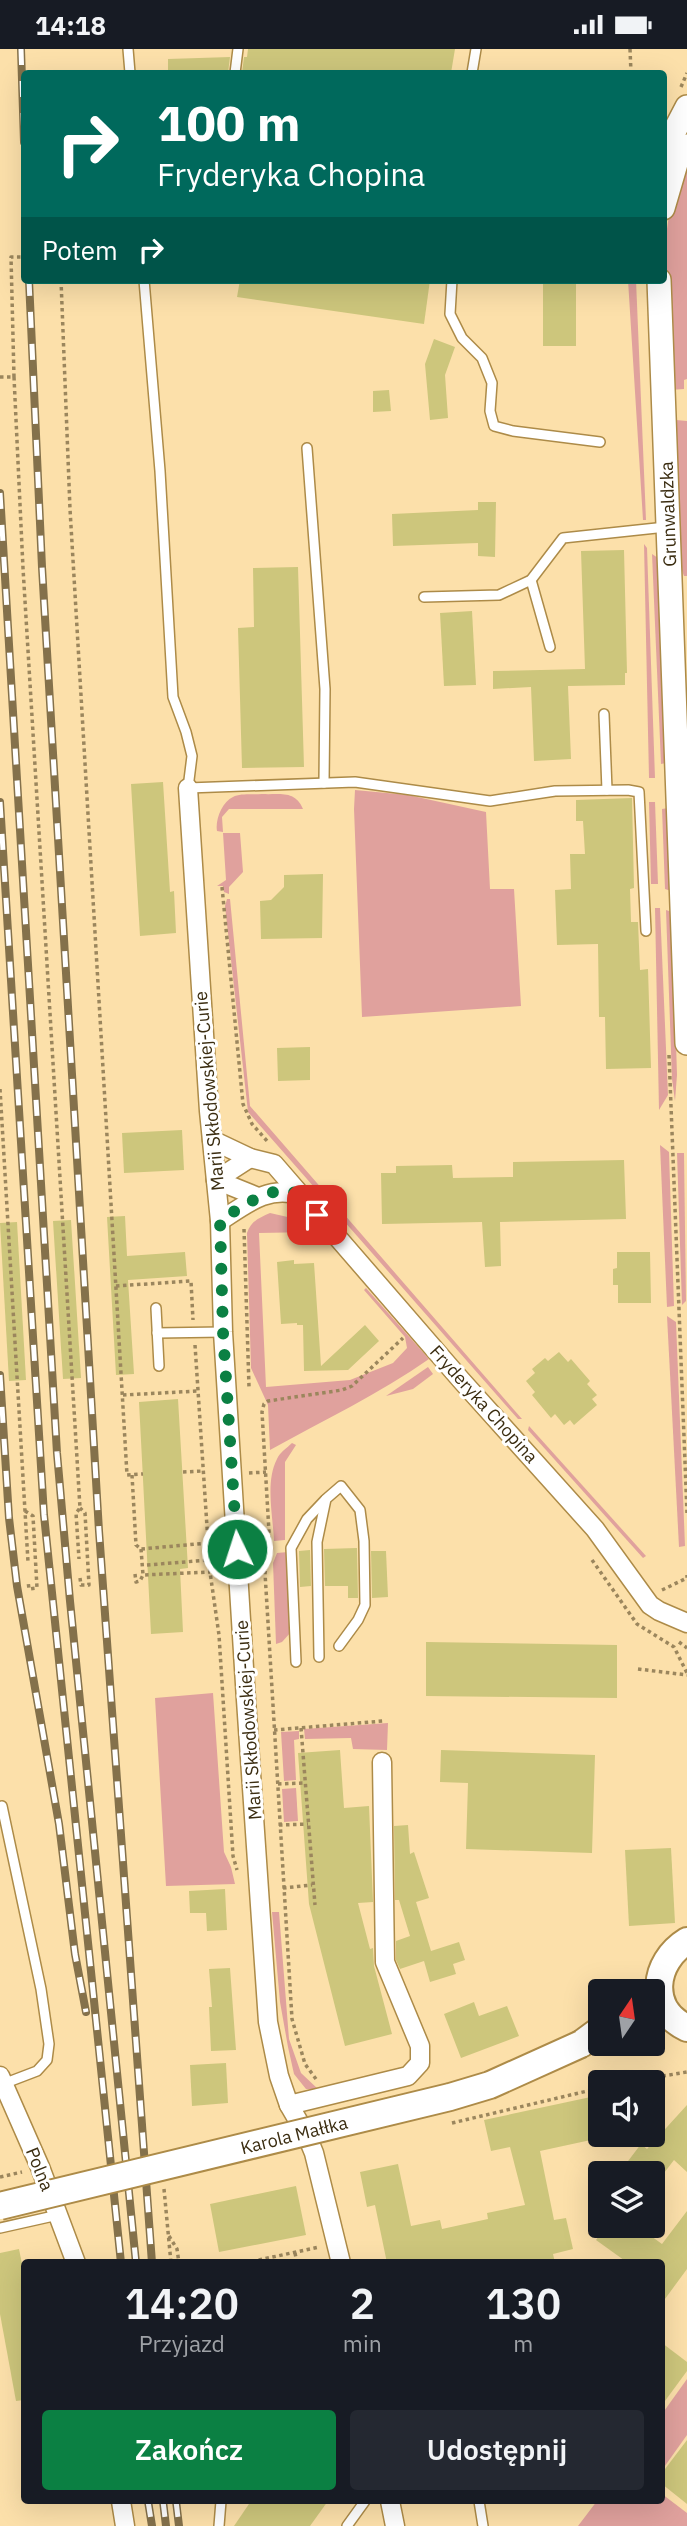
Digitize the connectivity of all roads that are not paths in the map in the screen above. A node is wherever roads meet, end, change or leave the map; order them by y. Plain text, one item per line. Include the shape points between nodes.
1 (128, 49) edge
2 (238, 49) edge
3 (476, 49) edge
4 (130, 70) edge
5 (235, 70) edge
6 (472, 70) edge
7 (687, 107) edge
8 (667, 145) edge
9 (687, 146) edge
10 (667, 194) edge
11 (144, 284) edge
12 (452, 284) edge
13 (659, 284) edge
14 (600, 442) dead end
15 (307, 447) dead end
16 (668, 527) junction
17 (531, 580) junction
18 (424, 597) dead end
19 (550, 647) dead end
20 (604, 714) dead end
21 (324, 783) junction
22 (188, 788) junction
23 (607, 790) junction
24 (646, 930) dead end
25 (687, 1000) edge
26 (687, 1043) edge
27 (212, 1140) junction
28 (250, 1158) junction
29 (216, 1180) junction
30 (299, 1195) junction
31 (258, 1197) junction
32 (220, 1221) junction
33 (156, 1308) dead end
34 (223, 1332) junction
35 (157, 1333) junction
36 (159, 1366) dead end
37 (326, 1499) junction
38 (687, 1611) edge
39 (667, 1613) junction
40 (687, 1623) edge
41 (339, 1646) dead end
42 (319, 1657) dead end
43 (296, 1662) dead end
44 (382, 1762) dead end
45 (2, 1806) edge
46 (687, 1941) edge
47 (658, 1979) edge
48 (588, 2040) edge
49 (2, 2080) edge
50 (289, 2105) junction
51 (0, 2206) edge
52 (58, 2215) junction
53 (0, 2228) edge
54 (74, 2259) edge
55 (340, 2259) edge
56 (121, 2504) edge
57 (221, 2504) edge
58 (363, 2504) edge
59 (391, 2504) edge
60 (479, 2504) edge
61 (125, 2526) edge
62 (219, 2526) edge
63 (347, 2526) edge
64 (395, 2526) edge
65 (483, 2526) edge

1 - 4 lane
2 - 5 lane
3 - 6 lane
7 - 8 street
9 - 10 street via 677,160
11 - 22 lane via 173,697 192,756
12 - 14 lane via 450,314 462,338 482,358 492,383 494,426
13 - 16 street, Grunwaldzka
15 - 21 lane via 325,689
16 - 17 lane via 563,538
16 - 25 street, Grunwaldzka
17 - 18 lane via 499,595
17 - 19 lane
20 - 23 lane
21 - 22 lane
21 - 23 lane via 355,782 490,801 555,791
22 - 27 street, Marii Skłodowskiej-Curie
23 - 24 lane via 639,792
25 - 26 street, Grunwaldzka
27 - 28 street, Fryderyka Chopina
27 - 29 street, Marii Skłodowskiej-Curie
28 - 29 street
28 - 30 street, Fryderyka Chopina via 274,1164
29 - 31 street
29 - 32 street, Marii Skłodowskiej-Curie
30 - 31 street via 284,1190
30 - 39 street, Fryderyka Chopina via 595,1529 650,1605
31 - 32 street
32 - 34 street, Marii Skłodowskiej-Curie
33 - 35 lane
34 - 35 lane
34 - 50 street, Marii Skłodowskiej-Curie via 268,2022
35 - 36 lane
37 - 41 lane via 341,1486 360,1510 364,1541 365,1605
37 - 42 lane via 317,1542
37 - 43 lane via 307,1519 291,1548
38 - 39 street
39 - 40 street, Fryderyka Chopina
44 - 50 street via 386,1962 422,2055 420,2063 408,2076
45 - 49 lane via 49,2044 47,2060 37,2071
46 - 47 main road via 666,1959
48 - 51 main road, Karola Małłka, bridge via 490,2085 450,2097
49 - 52 street, Polna
50 - 55 street, Marii Skłodowskiej-Curie via 314,2153
52 - 53 lane
52 - 54 street, Polna
56 - 61 street
57 - 62 lane
58 - 63 lane
59 - 64 street
60 - 65 lane

